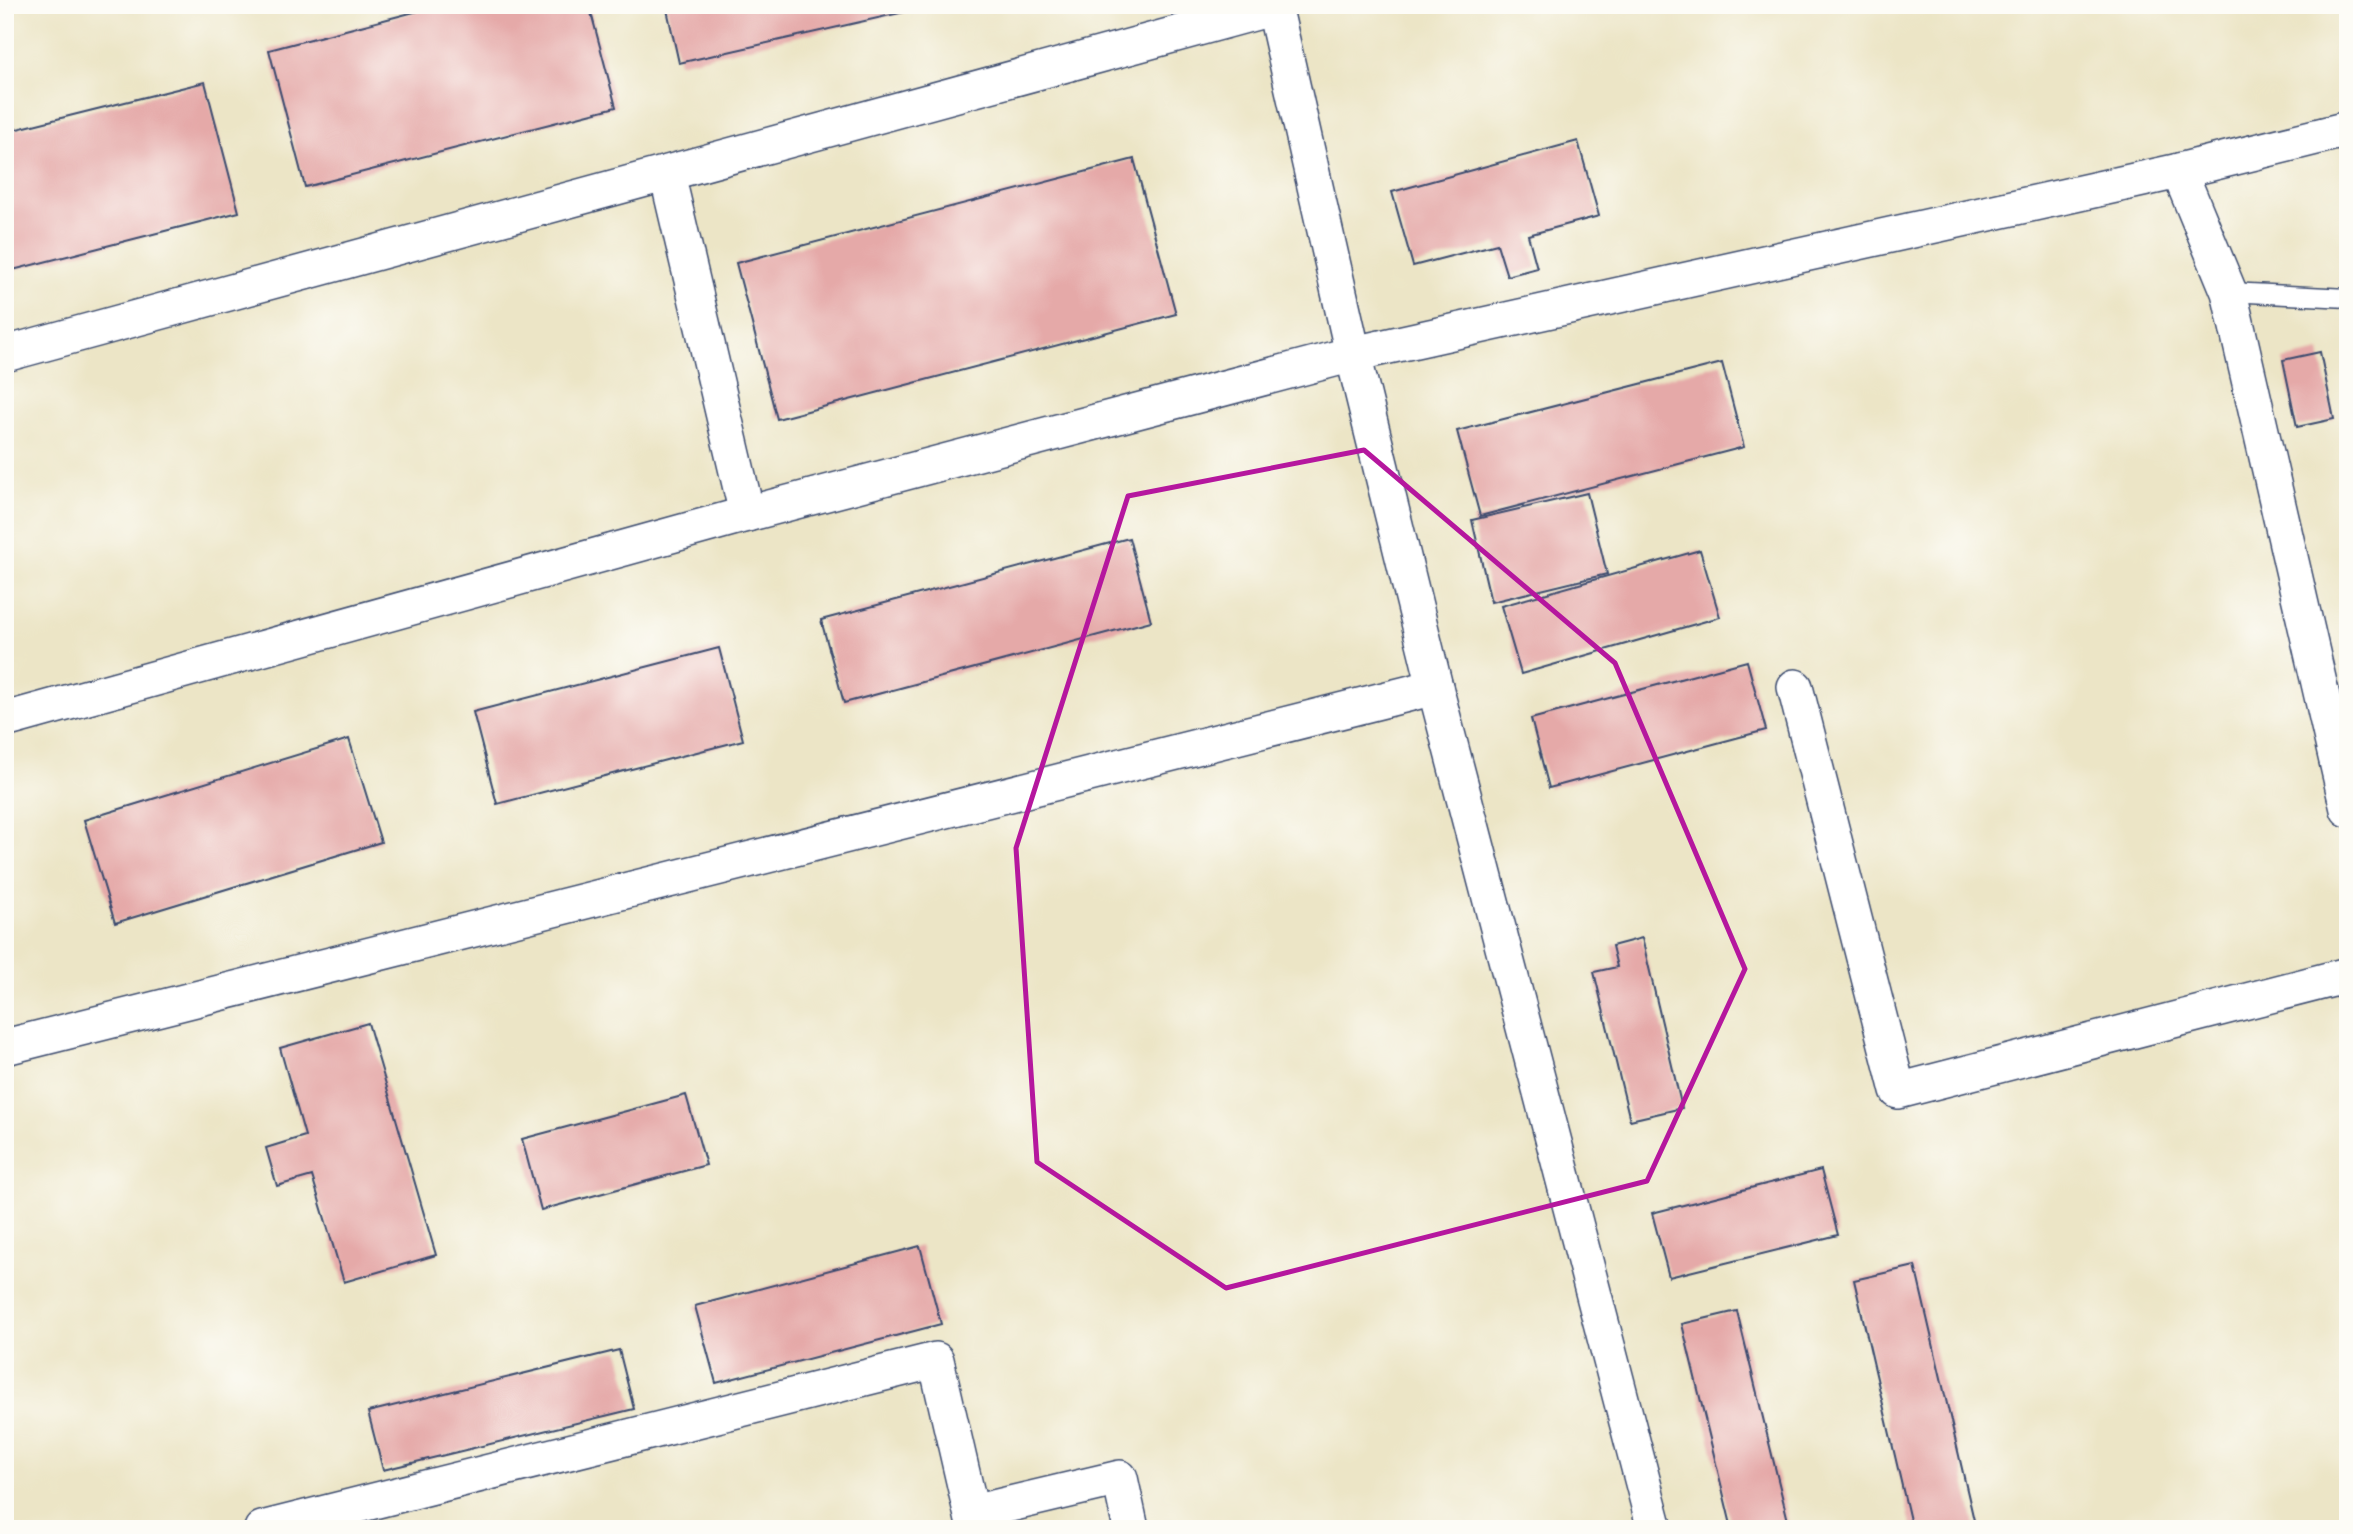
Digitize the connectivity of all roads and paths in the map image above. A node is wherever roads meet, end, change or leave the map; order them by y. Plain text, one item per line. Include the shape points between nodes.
1 (1275, 6) edge
2 (2348, 129) edge
3 (2179, 171) junction
4 (667, 174) junction
5 (2229, 292) junction
6 (2348, 298) edge
7 (5, 354) edge
8 (1353, 354) junction
9 (747, 514) junction
10 (1435, 687) junction
11 (1795, 687) dead end
12 (5, 720) edge
13 (2348, 809) edge
14 (2348, 975) edge
15 (5, 1047) edge
16 (378, 1514) edge
17 (974, 1521) edge
18 (261, 1529) edge
19 (1132, 1529) edge
20 (1655, 1529) edge

1 - 4 street
1 - 8 street
2 - 3 street
3 - 5 street
3 - 8 street
4 - 7 street
4 - 9 street
5 - 6 lane
5 - 13 street
8 - 9 street
8 - 10 street
9 - 12 street
10 - 15 street
10 - 20 street
11 - 14 street via 1898,1091
16 - 17 street via 936,1360
16 - 18 street
17 - 19 street via 1120,1478

